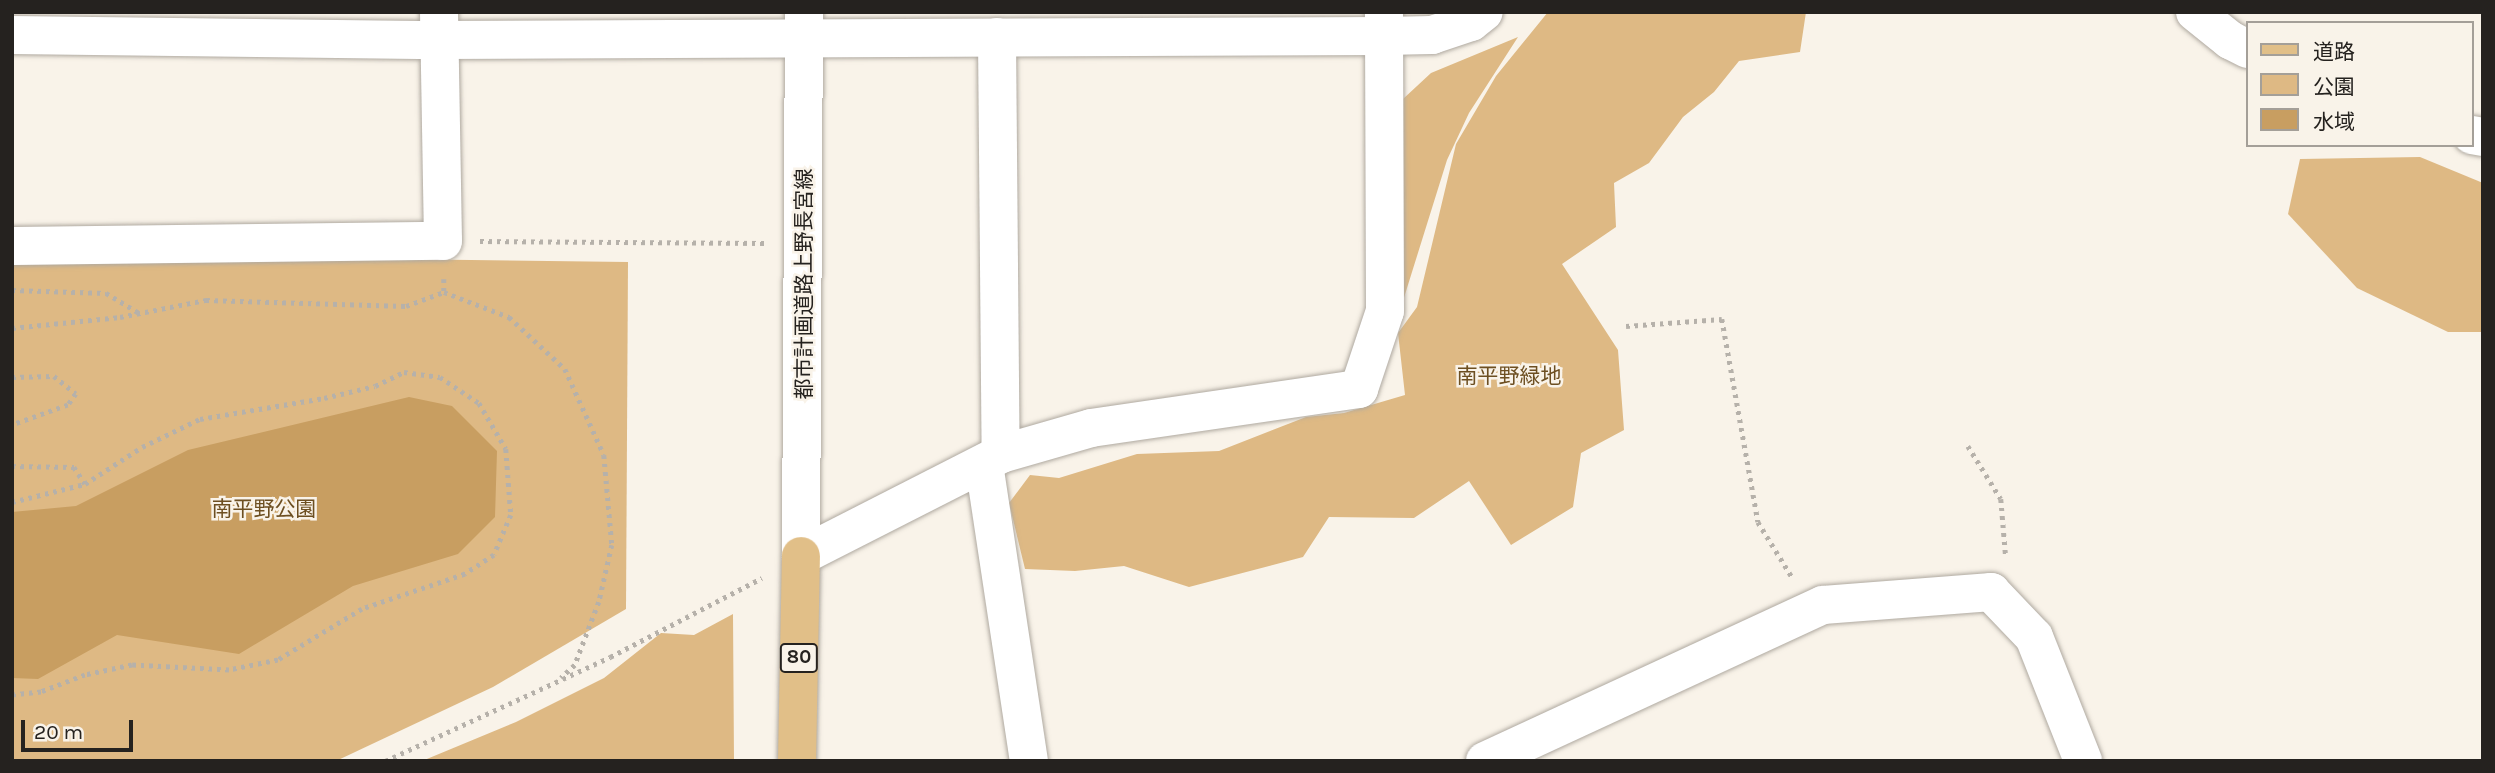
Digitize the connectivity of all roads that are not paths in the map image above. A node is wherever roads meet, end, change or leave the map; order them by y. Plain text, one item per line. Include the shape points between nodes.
1 (1484, 12) edge
2 (2195, 12) edge
3 (1384, 24) edge
4 (439, 26) edge
5 (804, 26) edge
6 (12, 35) edge
7 (997, 37) junction
8 (2246, 48) edge
9 (12, 246) edge
10 (993, 459) junction
11 (801, 556) junction
12 (797, 761) edge
13 (1029, 761) edge
14 (1485, 761) edge
15 (2083, 761) edge

1 - 3 street via 1471,22 1432,35
2 - 8 street
3 - 7 street
3 - 10 street via 1385,311 1359,389 1091,428
4 - 5 street
4 - 6 street
4 - 9 street via 443,241
5 - 7 street
5 - 11 street, 都市計画道路上野長宮線
7 - 10 street
10 - 11 street
10 - 13 street
11 - 12 main road, 80
14 - 15 street via 1823,605 1991,592 2034,636

